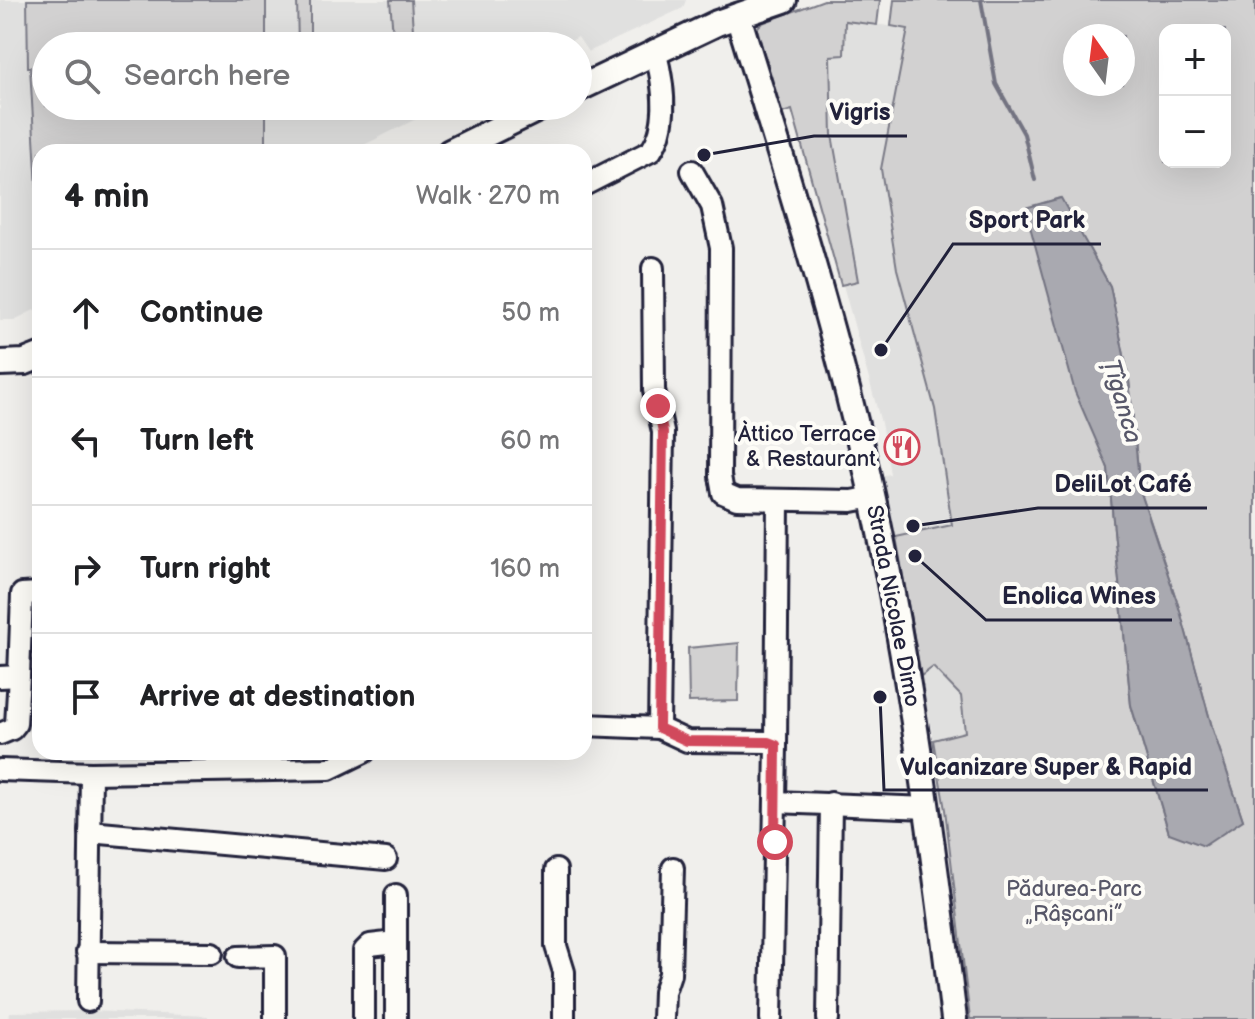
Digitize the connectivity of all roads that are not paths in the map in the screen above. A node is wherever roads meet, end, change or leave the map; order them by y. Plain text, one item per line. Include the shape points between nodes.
1 (784, 0) edge
2 (736, 8) edge
3 (655, 50) junction
4 (592, 82) edge
5 (515, 120) edge
6 (466, 144) edge
7 (692, 171) dead end
8 (592, 181) edge
9 (653, 268) dead end
10 (32, 358) edge
11 (3, 367) edge
12 (873, 497) junction
13 (778, 500) junction
14 (32, 593) edge
15 (9, 677) edge
16 (592, 725) edge
17 (659, 728) junction
18 (0, 734) edge
19 (776, 745) junction
20 (347, 760) edge
21 (0, 770) edge
22 (91, 773) junction
23 (775, 802) junction
24 (831, 803) junction
25 (928, 808) junction
26 (90, 832) junction
27 (386, 859) dead end
28 (673, 868) dead end
29 (556, 870) dead end
30 (396, 895) dead end
31 (396, 942) junction
32 (87, 952) junction
33 (212, 953) dead end
34 (238, 957) dead end
35 (88, 1001) dead end
36 (275, 1019) edge
37 (364, 1019) edge
38 (396, 1019) edge
39 (564, 1019) edge
40 (663, 1019) edge
41 (771, 1019) edge
42 (828, 1019) edge
43 (954, 1019) edge

1 - 2 main road
2 - 3 main road via 717,23
2 - 12 main road, Strada Nicolae Dimo via 824,304
3 - 4 main road
3 - 8 lane via 662,74 657,143
5 - 6 main road
7 - 13 lane via 712,206 721,248 720,486 732,498
9 - 17 lane via 654,390 663,432
10 - 11 main road
12 - 13 lane
12 - 25 main road, Strada Nicolae Dimo
13 - 19 lane
14 - 15 lane via 22,594
15 - 18 lane via 16,724
16 - 17 lane
17 - 19 lane via 687,741
19 - 23 lane
20 - 22 lane via 329,769
21 - 22 lane
22 - 26 lane
23 - 24 lane
23 - 41 lane
24 - 25 lane
24 - 42 lane
25 - 43 main road, Strada Nicolae Dimo
26 - 27 lane
26 - 32 lane
28 - 40 lane via 670,974
29 - 39 lane via 556,946 564,972
30 - 31 lane
31 - 37 lane via 370,945 364,951
31 - 38 lane
32 - 33 lane
32 - 35 lane
34 - 36 lane via 275,956

